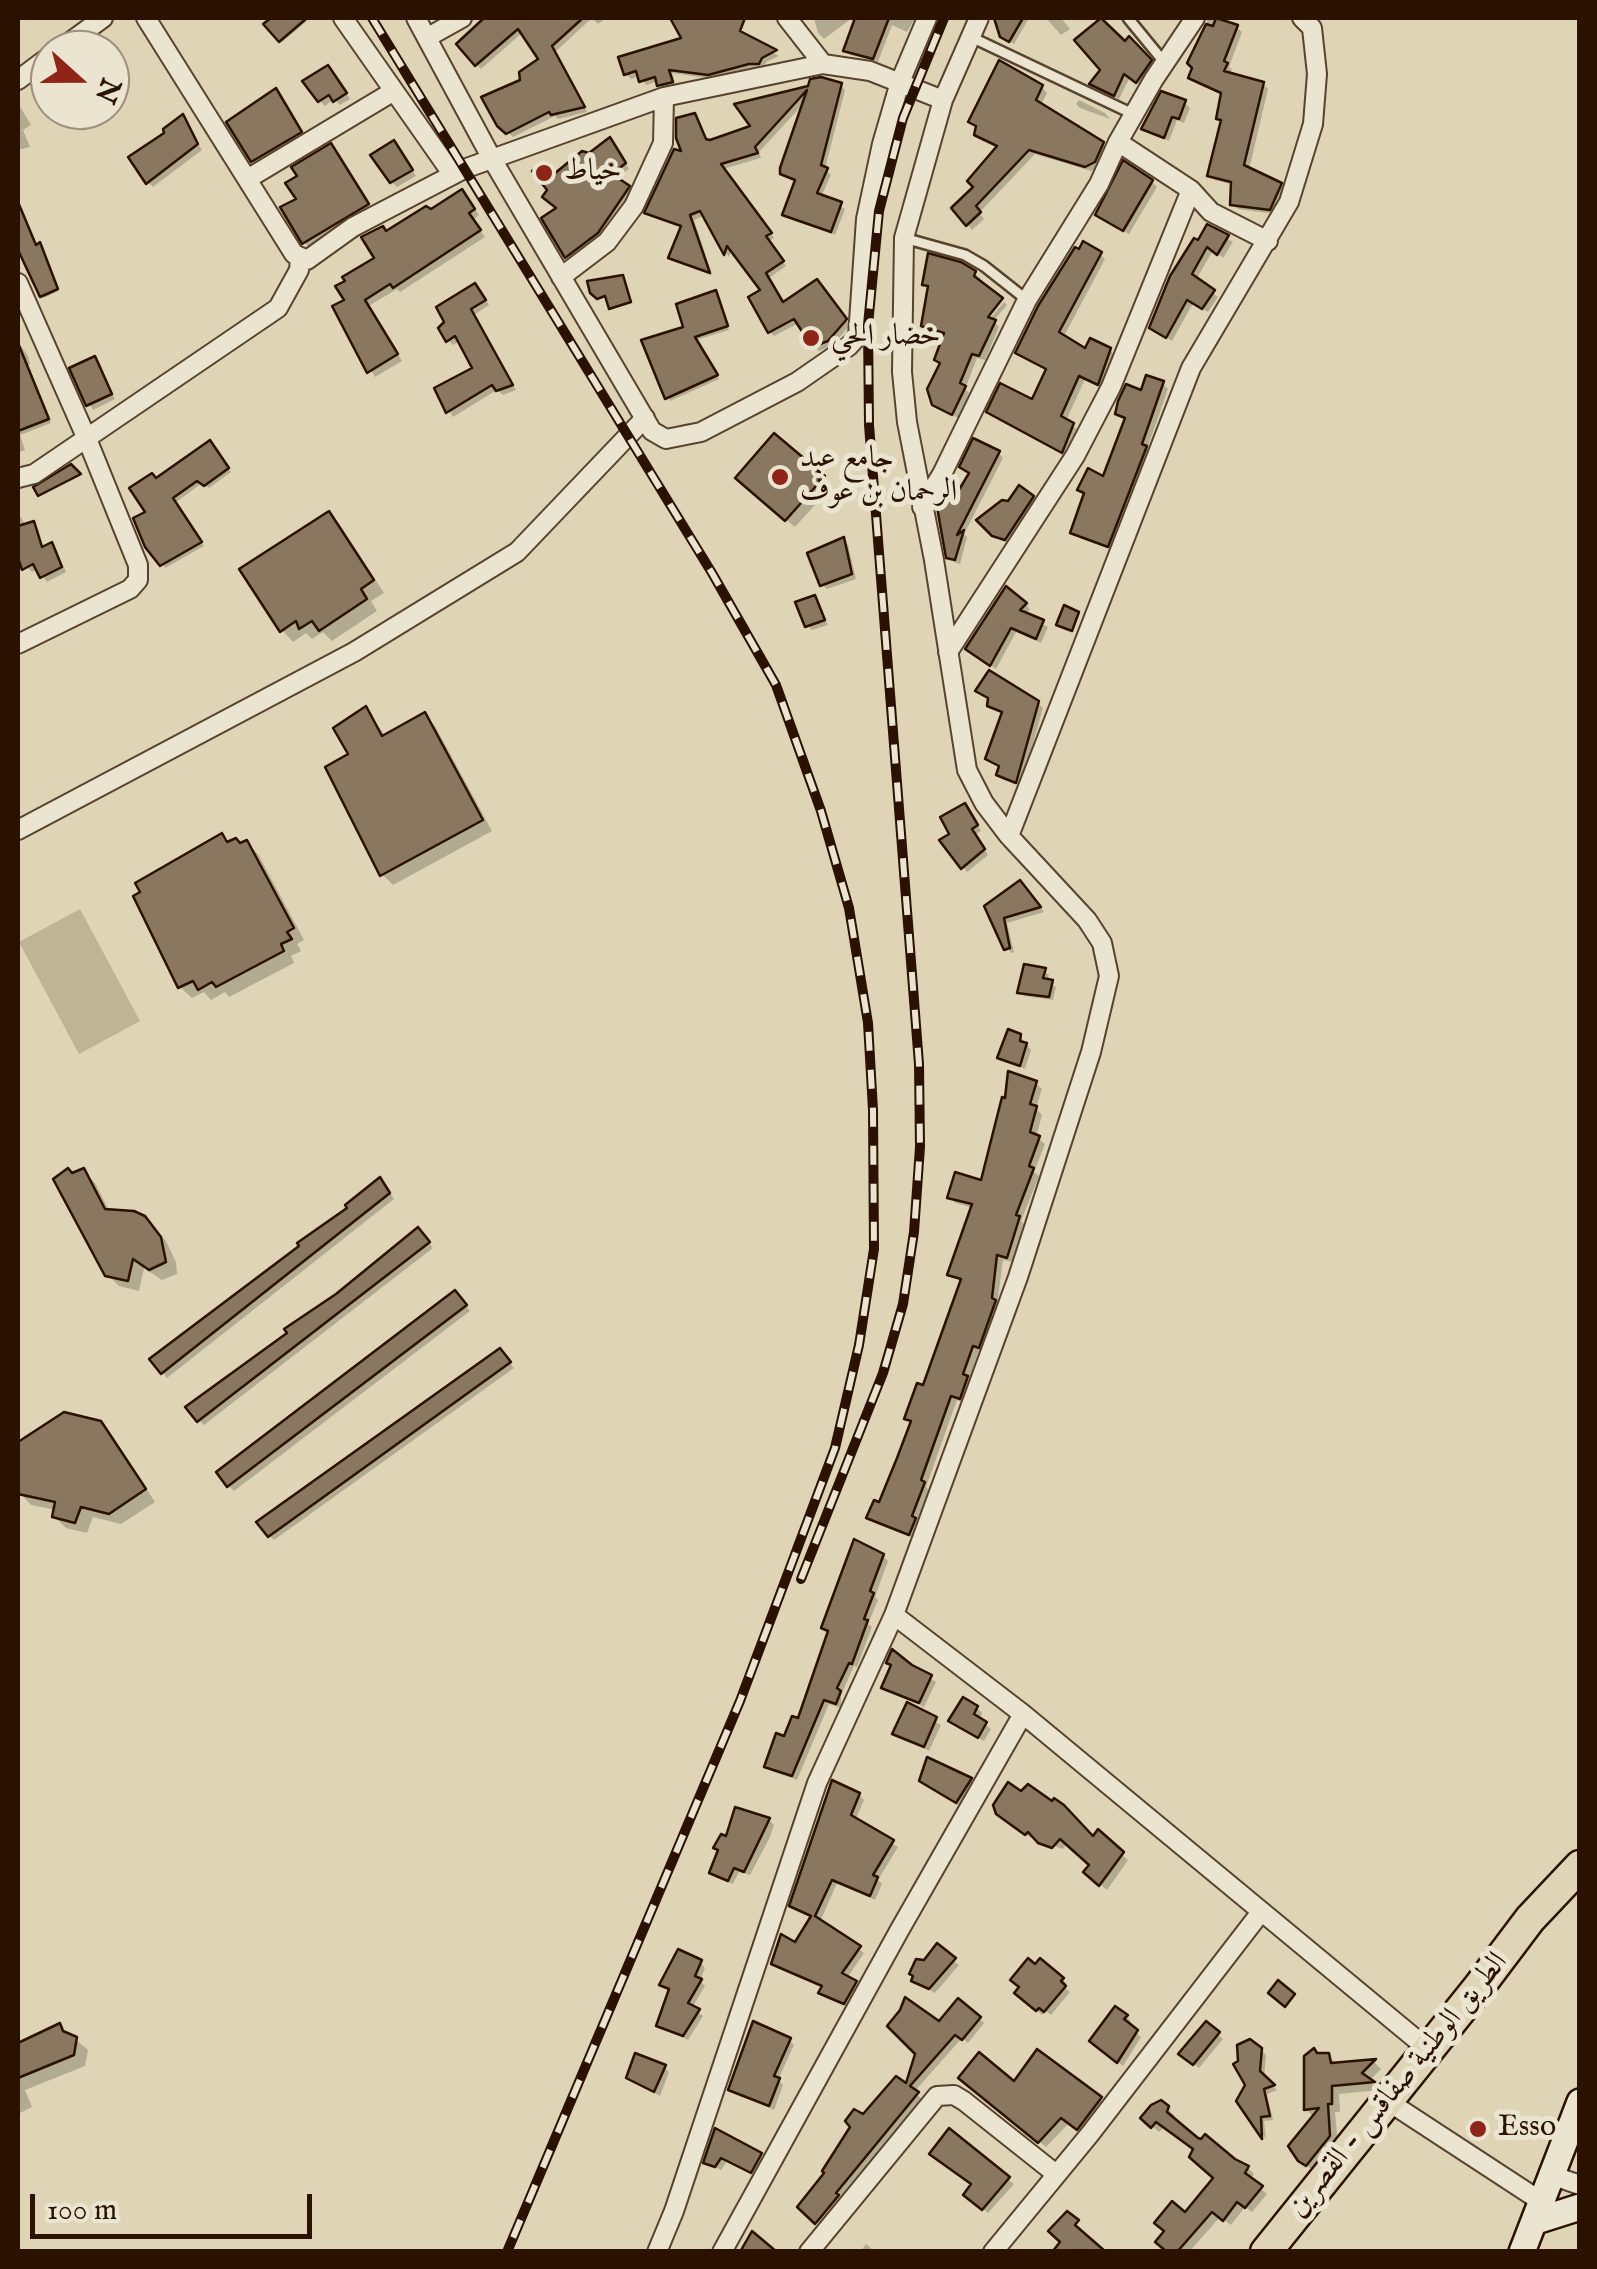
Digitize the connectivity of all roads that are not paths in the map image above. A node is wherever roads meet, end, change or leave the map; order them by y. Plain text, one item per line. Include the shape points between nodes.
1 (146, 18) edge
2 (343, 18) edge
3 (416, 18) edge
4 (462, 18) edge
5 (787, 18) edge
6 (928, 18) edge
7 (979, 18) edge
8 (1128, 18) edge
9 (1195, 18) edge
10 (1302, 18) edge
11 (970, 36) junction
12 (428, 37) junction
13 (1164, 62) junction
14 (823, 64) junction
15 (900, 82) junction
16 (394, 90) junction
17 (664, 97) junction
18 (943, 100) junction
19 (1136, 116) junction
20 (1118, 142) junction
21 (492, 159) junction
22 (453, 175) junction
23 (249, 178) junction
24 (1191, 190) junction
25 (904, 238) junction
26 (1268, 240) junction
27 (300, 258) junction
28 (562, 277) junction
29 (18, 282) edge
30 (1027, 300) junction
31 (645, 418) junction
32 (88, 439) junction
33 (18, 478) edge
34 (922, 507) junction
35 (18, 644) edge
36 (948, 652) junction
37 (18, 830) edge
38 (1009, 836) junction
39 (894, 1615) junction
40 (1023, 1714) junction
41 (1580, 1843) edge
42 (1580, 1866) edge
43 (1262, 1912) junction
44 (1530, 1919) junction
45 (1429, 2050) junction
46 (1386, 2100) junction
47 (1580, 2102) edge
48 (1572, 2152) edge
49 (1056, 2174) junction
50 (1552, 2175) junction
51 (1580, 2184) edge
52 (1580, 2207) edge
53 (1539, 2211) junction
54 (657, 2252) edge
55 (722, 2252) edge
56 (808, 2252) edge
57 (993, 2252) edge
58 (1266, 2252) edge
59 (1522, 2252) edge

1 - 23 street
2 - 16 street
3 - 12 street
4 - 12 street
5 - 14 street
6 - 15 street
7 - 11 street
8 - 13 lane
9 - 13 street
10 - 26 street via 1312,28 1317,53 1313,124 1289,202
11 - 18 street
11 - 19 lane
12 - 21 street
13 - 19 street
14 - 15 street
14 - 17 street
15 - 18 street
15 - 31 street via 866,218 858,336 796,382 701,432 666,440
16 - 22 street
16 - 23 street
17 - 21 street
17 - 28 street via 663,143 634,206 607,242
18 - 25 street
19 - 20 street
20 - 24 street
20 - 30 street
21 - 22 street
21 - 28 street
22 - 27 street via 354,227 313,257
23 - 27 street
24 - 26 street via 1211,212
24 - 36 street via 1111,387 1075,456
25 - 30 lane via 964,255
25 - 34 street via 902,372
26 - 38 street via 1191,368
27 - 32 street via 278,308
28 - 31 street
29 - 32 street
30 - 34 street
31 - 37 street via 518,552 354,652
32 - 33 street
32 - 35 street via 138,580 130,590
34 - 36 street
36 - 38 street via 967,770
38 - 39 street via 1086,920 1102,943 1109,976 1052,1178
39 - 40 street
39 - 54 street via 817,1784
40 - 43 street
40 - 55 street
41 - 44 main road, الطريق الوطنية صفاقس - القصرين
42 - 44 main road, الطريق الوطنية صفاقس - القصرين
43 - 45 street
43 - 49 street
44 - 45 main road, الطريق الوطنية صفاقس - القصرين
45 - 46 main road, الطريق الوطنية صفاقس - القصرين
46 - 53 street
46 - 58 main road, الطريق الوطنية صفاقس - القصرين
47 - 48 main road
48 - 50 main road
49 - 56 street via 964,2100 937,2096
49 - 57 street
50 - 51 street
50 - 53 main road
52 - 53 main road
53 - 59 main road

